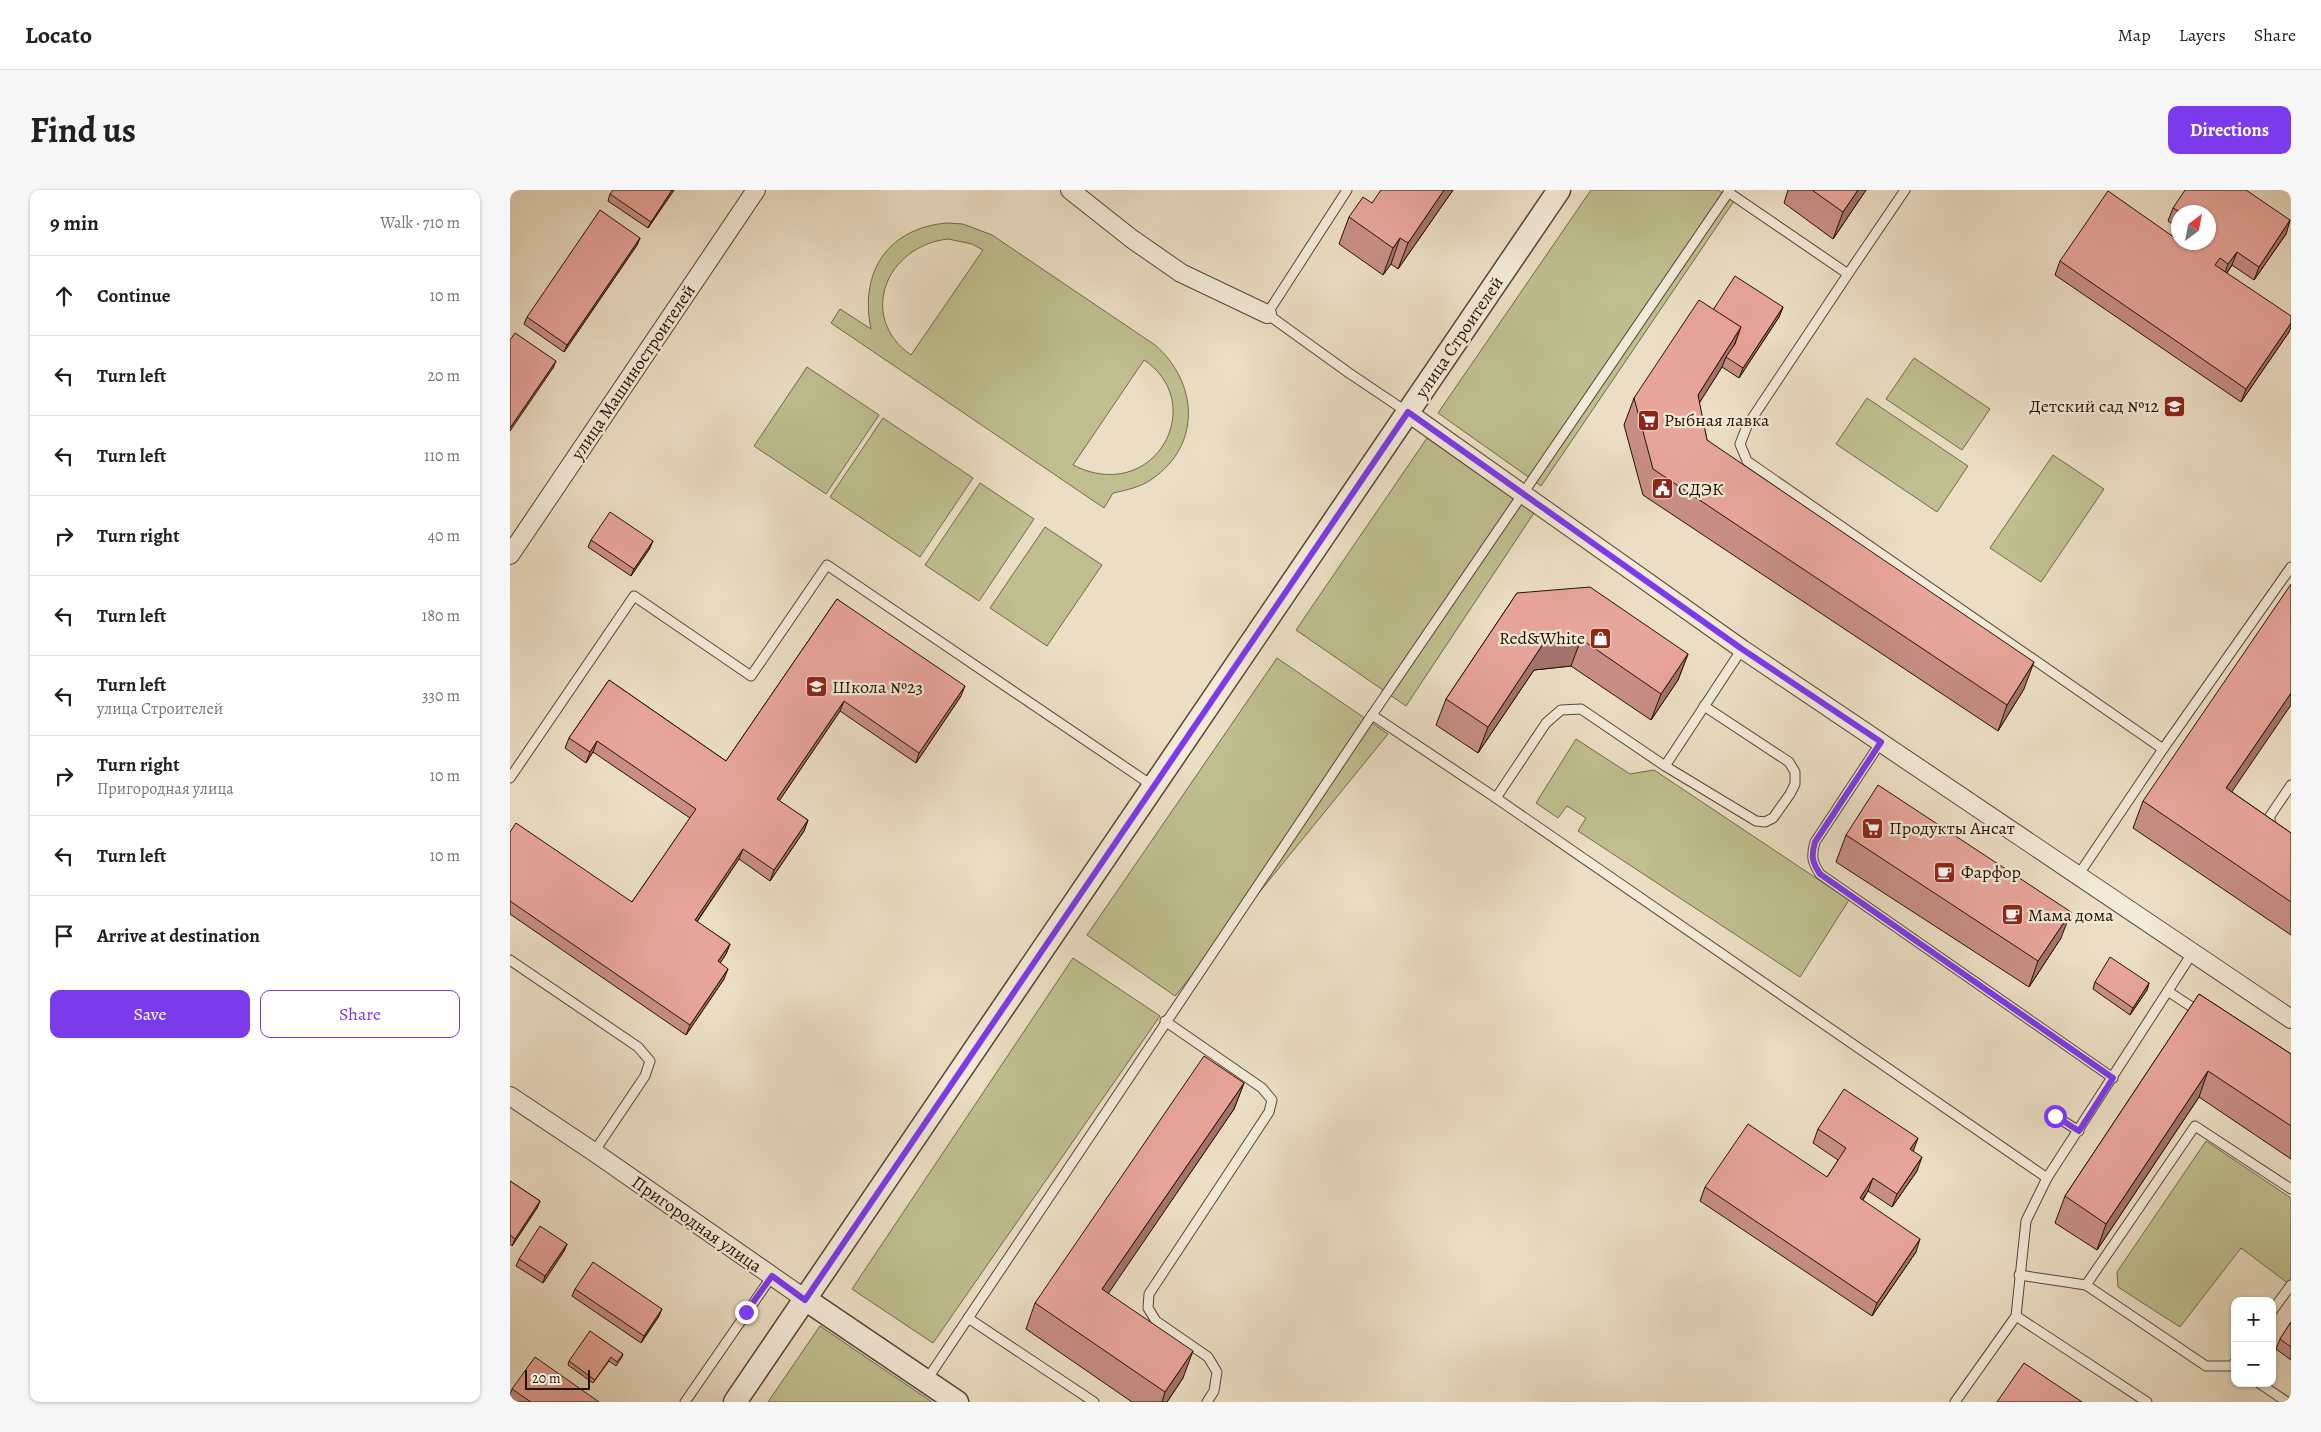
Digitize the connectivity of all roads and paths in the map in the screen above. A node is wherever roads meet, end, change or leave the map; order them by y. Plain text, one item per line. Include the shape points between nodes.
1 (756, 190) edge
2 (1070, 190) edge
3 (1347, 190) edge
4 (1558, 190) edge
5 (1905, 190) edge
6 (1729, 191) edge
7 (1848, 274) junction
8 (1267, 314) junction
9 (1408, 412) junction
10 (1522, 494) junction
11 (510, 555) edge
12 (2291, 567) edge
13 (1742, 649) junction
14 (1704, 706) junction
15 (1372, 715) junction
16 (1881, 742) junction
17 (2163, 749) junction
18 (1665, 766) junction
19 (510, 778) edge
20 (1154, 786) junction
21 (2291, 786) edge
22 (1496, 798) junction
23 (2269, 841) edge
24 (2079, 874) junction
25 (2193, 952) junction
26 (510, 960) edge
27 (2169, 992) junction
28 (2210, 1018) edge
29 (2291, 1019) edge
30 (1166, 1021) junction
31 (2113, 1078) junction
32 (510, 1096) edge
33 (2055, 1116) dead end
34 (2079, 1131) junction
35 (594, 1152) junction
36 (2047, 1178) junction
37 (2291, 1190) edge
38 (2019, 1275) junction
39 (772, 1276) junction
40 (2086, 1285) junction
41 (2291, 1285) edge
42 (805, 1300) junction
43 (2276, 1306) edge
44 (2016, 1316) junction
45 (968, 1318) junction
46 (2231, 1365) edge
47 (926, 1381) junction
48 (2265, 1387) edge
49 (685, 1402) edge
50 (735, 1402) edge
51 (957, 1402) edge
52 (1094, 1402) edge
53 (1207, 1402) edge
54 (1955, 1402) edge
55 (2147, 1402) edge
56 (2287, 1402) edge

1 - 11 street, улица Машиностроителей
2 - 8 street via 1181,273
3 - 8 lane
4 - 9 street, улица Строителей
5 - 7 lane
6 - 7 lane
6 - 10 lane
7 - 17 lane via 1747,426 1740,444 1748,461
8 - 9 lane
9 - 10 street
9 - 20 street, улица Строителей
10 - 13 street
10 - 15 lane
12 - 17 lane
13 - 14 lane
13 - 16 street
14 - 18 lane
14 - 18 lane via 1789,762 1795,772 1795,784 1790,794 1773,818 1765,822 1756,821
15 - 22 lane
15 - 30 lane
16 - 24 street
16 - 31 lane via 1815,842 1813,863 1820,874
17 - 24 lane
18 - 22 lane via 1581,709 1561,710 1546,723
19 - 20 lane via 634,596 751,676 826,565
20 - 42 street, улица Строителей
21 - 23 lane via 2270,816
22 - 36 lane
24 - 25 street
25 - 27 lane
25 - 29 street
26 - 35 lane via 638,1047 650,1061 645,1076
27 - 28 lane
27 - 31 lane
30 - 45 lane
30 - 53 lane via 1262,1088 1272,1100 1270,1112 1149,1294 1148,1308 1156,1321 1208,1357 1217,1372 1214,1391
31 - 34 lane
32 - 35 street, Пригородная улица
33 - 34 lane
34 - 36 lane
35 - 39 street, Пригородная улица
36 - 38 lane via 2026,1221
37 - 40 lane via 2195,1126
38 - 40 lane
38 - 44 lane
39 - 42 street, Пригородная улица
39 - 49 lane
40 - 46 lane via 2206,1366
41 - 43 lane
42 - 47 street, Пригородная улица
42 - 50 street, улица Строителей
44 - 54 lane
44 - 55 lane
45 - 47 lane
45 - 52 lane
47 - 51 street, Пригородная улица
48 - 56 lane

